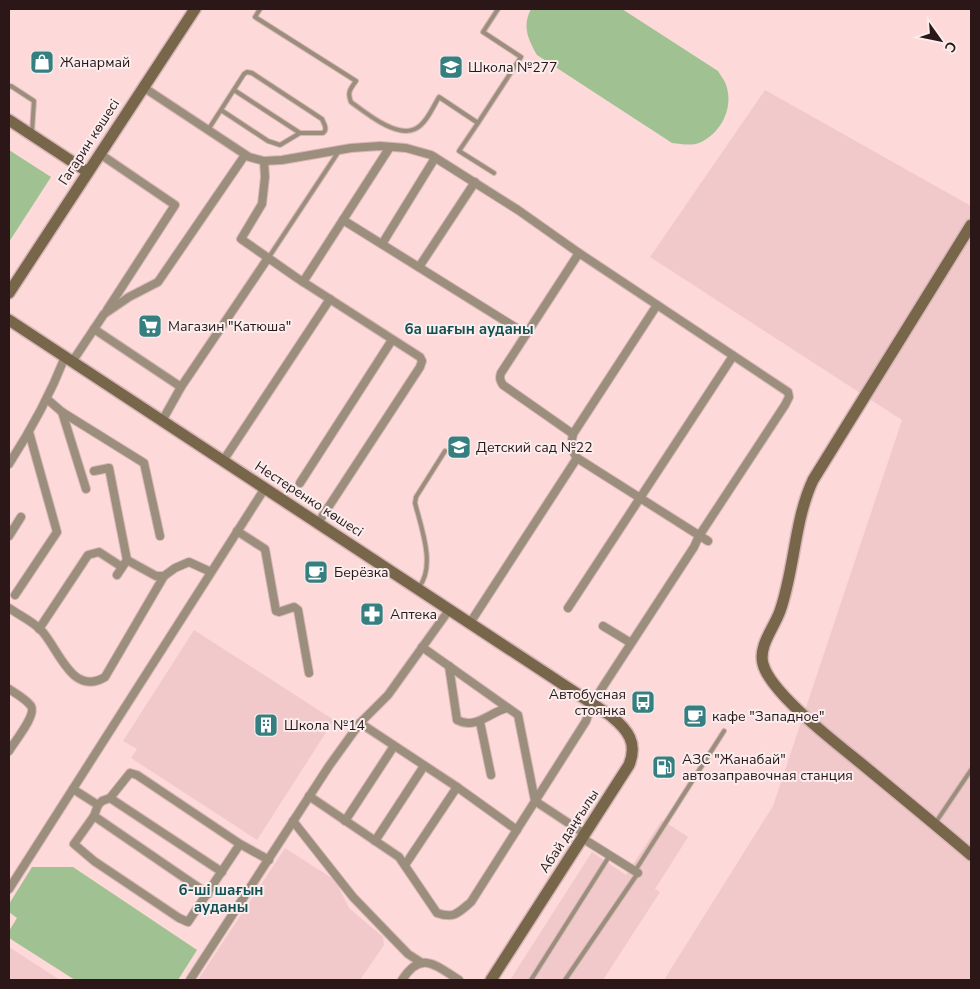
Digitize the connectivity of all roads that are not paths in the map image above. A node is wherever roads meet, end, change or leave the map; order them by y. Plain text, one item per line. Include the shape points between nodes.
1 (195, 9) edge
2 (260, 9) edge
3 (498, 9) edge
4 (9, 87) edge
5 (143, 87) junction
6 (234, 90) junction
7 (221, 110) junction
8 (9, 120) edge
9 (478, 123) junction
10 (208, 130) junction
11 (300, 133) junction
12 (32, 135) junction
13 (390, 147) junction
14 (339, 151) junction
15 (100, 154) junction
16 (245, 155) junction
17 (435, 158) junction
18 (264, 161) junction
19 (88, 172) junction
20 (494, 173) dead end
21 (475, 182) junction
22 (343, 220) junction
23 (971, 225) edge
24 (382, 244) junction
25 (579, 253) junction
26 (268, 258) junction
27 (419, 267) junction
28 (303, 282) junction
29 (9, 293) edge
30 (330, 299) junction
31 (658, 305) junction
32 (104, 314) junction
33 (9, 320) edge
34 (94, 329) junction
35 (526, 334) junction
36 (392, 340) junction
37 (733, 356) junction
38 (69, 359) junction
39 (181, 387) junction
40 (47, 399) junction
41 (62, 412) junction
42 (162, 421) junction
43 (29, 432) junction
44 (574, 434) junction
45 (445, 451) dead end
46 (577, 458) junction
47 (223, 461) junction
48 (9, 464) edge
49 (94, 471) dead end
50 (300, 483) dead end
51 (265, 488) junction
52 (86, 489) dead end
53 (640, 498) junction
54 (21, 517) dead end
55 (318, 523) junction
56 (238, 531) junction
57 (9, 536) edge
58 (160, 536) dead end
59 (699, 536) junction
60 (708, 541) dead end
61 (127, 560) junction
62 (122, 567) junction
63 (211, 572) junction
64 (117, 575) dead end
65 (164, 576) junction
66 (417, 589) junction
67 (15, 595) dead end
68 (9, 608) edge
69 (568, 608) dead end
70 (449, 610) junction
71 (470, 623) junction
72 (604, 626) dead end
73 (39, 629) junction
74 (631, 643) junction
75 (422, 647) junction
76 (449, 666) junction
77 (309, 673) dead end
78 (9, 688) edge
79 (592, 704) junction
80 (507, 708) junction
81 (480, 722) junction
82 (360, 723) junction
83 (724, 731) dead end
84 (394, 746) junction
85 (9, 751) edge
86 (424, 766) junction
87 (971, 770) edge
88 (491, 776) dead end
89 (457, 787) junction
90 (73, 789) junction
91 (309, 796) junction
92 (110, 798) junction
93 (535, 801) junction
94 (98, 806) junction
95 (94, 816) junction
96 (293, 821) junction
97 (345, 821) junction
98 (934, 824) junction
99 (517, 830) junction
100 (584, 836) junction
101 (375, 841) junction
102 (240, 844) junction
103 (971, 855) edge
104 (610, 856) junction
105 (269, 860) junction
106 (405, 866) junction
107 (222, 872) junction
108 (636, 872) junction
109 (12, 878) edge
110 (9, 889) edge
111 (208, 894) junction
112 (422, 963) junction
113 (190, 980) edge
114 (402, 980) edge
115 (458, 980) edge
116 (491, 980) edge
117 (531, 980) edge
118 (566, 980) edge

1 - 5 street, Гагарин көшесі
2 - 9 lane via 255,17 356,82 348,96 351,102 394,129 415,129 439,97
3 - 9 lane via 483,32 521,57
4 - 12 lane via 34,101
5 - 10 street
5 - 15 street, Гагарин көшесі
6 - 7 lane
6 - 11 lane
6 - 11 lane via 244,74 252,73 322,119 326,128 323,134
7 - 10 lane
7 - 11 lane via 276,144 284,144
8 - 12 street
9 - 20 lane via 459,151
10 - 16 street
12 - 19 street
13 - 14 street
13 - 17 street via 406,148
13 - 22 street
14 - 18 street
14 - 26 lane
15 - 19 street, Гагарин көшесі
15 - 32 street via 175,205
16 - 18 street
16 - 32 street via 158,282
17 - 21 street
17 - 24 street
18 - 26 street via 262,204 241,239
19 - 29 street, Гагарин көшесі
21 - 25 street
21 - 27 street
22 - 24 street
22 - 28 street
23 - 98 street via 813,480 801,512 785,595 762,654 766,674 790,701
24 - 27 street
25 - 31 street
25 - 35 street
26 - 28 street
26 - 39 street
27 - 35 street
28 - 30 street
30 - 36 street
30 - 47 street
31 - 37 street
31 - 44 street
32 - 34 street
33 - 38 street, Нестеренко көшесі
34 - 38 street
34 - 39 street
35 - 44 street via 501,373 501,382
36 - 50 street
36 - 55 street via 420,357 420,367
37 - 53 street
37 - 59 street via 788,392 789,397
38 - 40 street
38 - 42 street, Нестеренко көшесі
39 - 42 street
40 - 41 street
40 - 43 street
41 - 52 street
41 - 58 street via 144,463
42 - 47 street, Нестеренко көшесі
43 - 48 street
43 - 67 street via 57,532
44 - 46 street via 572,446
45 - 66 lane via 416,497 427,556 427,569
46 - 53 street
46 - 71 street
47 - 51 street, Нестеренко көшесі
49 - 61 street via 109,468
51 - 55 street, Нестеренко көшесі
51 - 56 street
53 - 59 street
53 - 69 street
54 - 57 street
55 - 66 street, Нестеренко көшесі
56 - 63 street
56 - 77 street via 265,549 276,610 294,607 298,610
59 - 60 street
59 - 74 street
61 - 62 street
61 - 65 street via 156,576
62 - 64 street
62 - 73 street via 99,552 88,556
63 - 65 street via 189,562
63 - 90 street
65 - 73 street via 105,677 96,682 81,681 73,675
66 - 70 street, Нестеренко көшесі
68 - 73 street
70 - 71 street, Нестеренко көшесі
70 - 75 street
71 - 79 street, Нестеренко көшесі
72 - 74 street
74 - 79 street
75 - 76 street
75 - 82 street via 388,695
76 - 80 street
76 - 81 street via 457,720
78 - 85 street via 30,704 32,710
79 - 93 street via 586,721
79 - 100 street, Абай даңғылы via 626,729 632,759
80 - 81 street
80 - 93 street via 518,715
81 - 88 street
82 - 84 street
82 - 91 street
83 - 108 lane
84 - 86 street
84 - 97 street
86 - 89 street
86 - 101 street
87 - 98 lane
89 - 99 street
89 - 106 street
90 - 94 street
90 - 109 street
91 - 96 street
91 - 97 street
92 - 94 street
92 - 102 street via 125,777 130,773 136,775
92 - 107 street
93 - 99 street
93 - 100 street
94 - 95 street
95 - 111 street
95 - 111 street via 74,844 94,862 188,922
96 - 105 street
96 - 112 street via 353,897 408,954
97 - 101 street
98 - 103 street
99 - 106 street via 471,902 451,916 436,913
100 - 104 street
100 - 116 street, Абай даңғылы
101 - 106 street via 399,857
102 - 105 street
102 - 107 street
104 - 108 street
104 - 117 lane
105 - 113 street
107 - 111 street
108 - 118 lane
109 - 110 street
112 - 114 street via 410,968
112 - 115 street via 436,966

